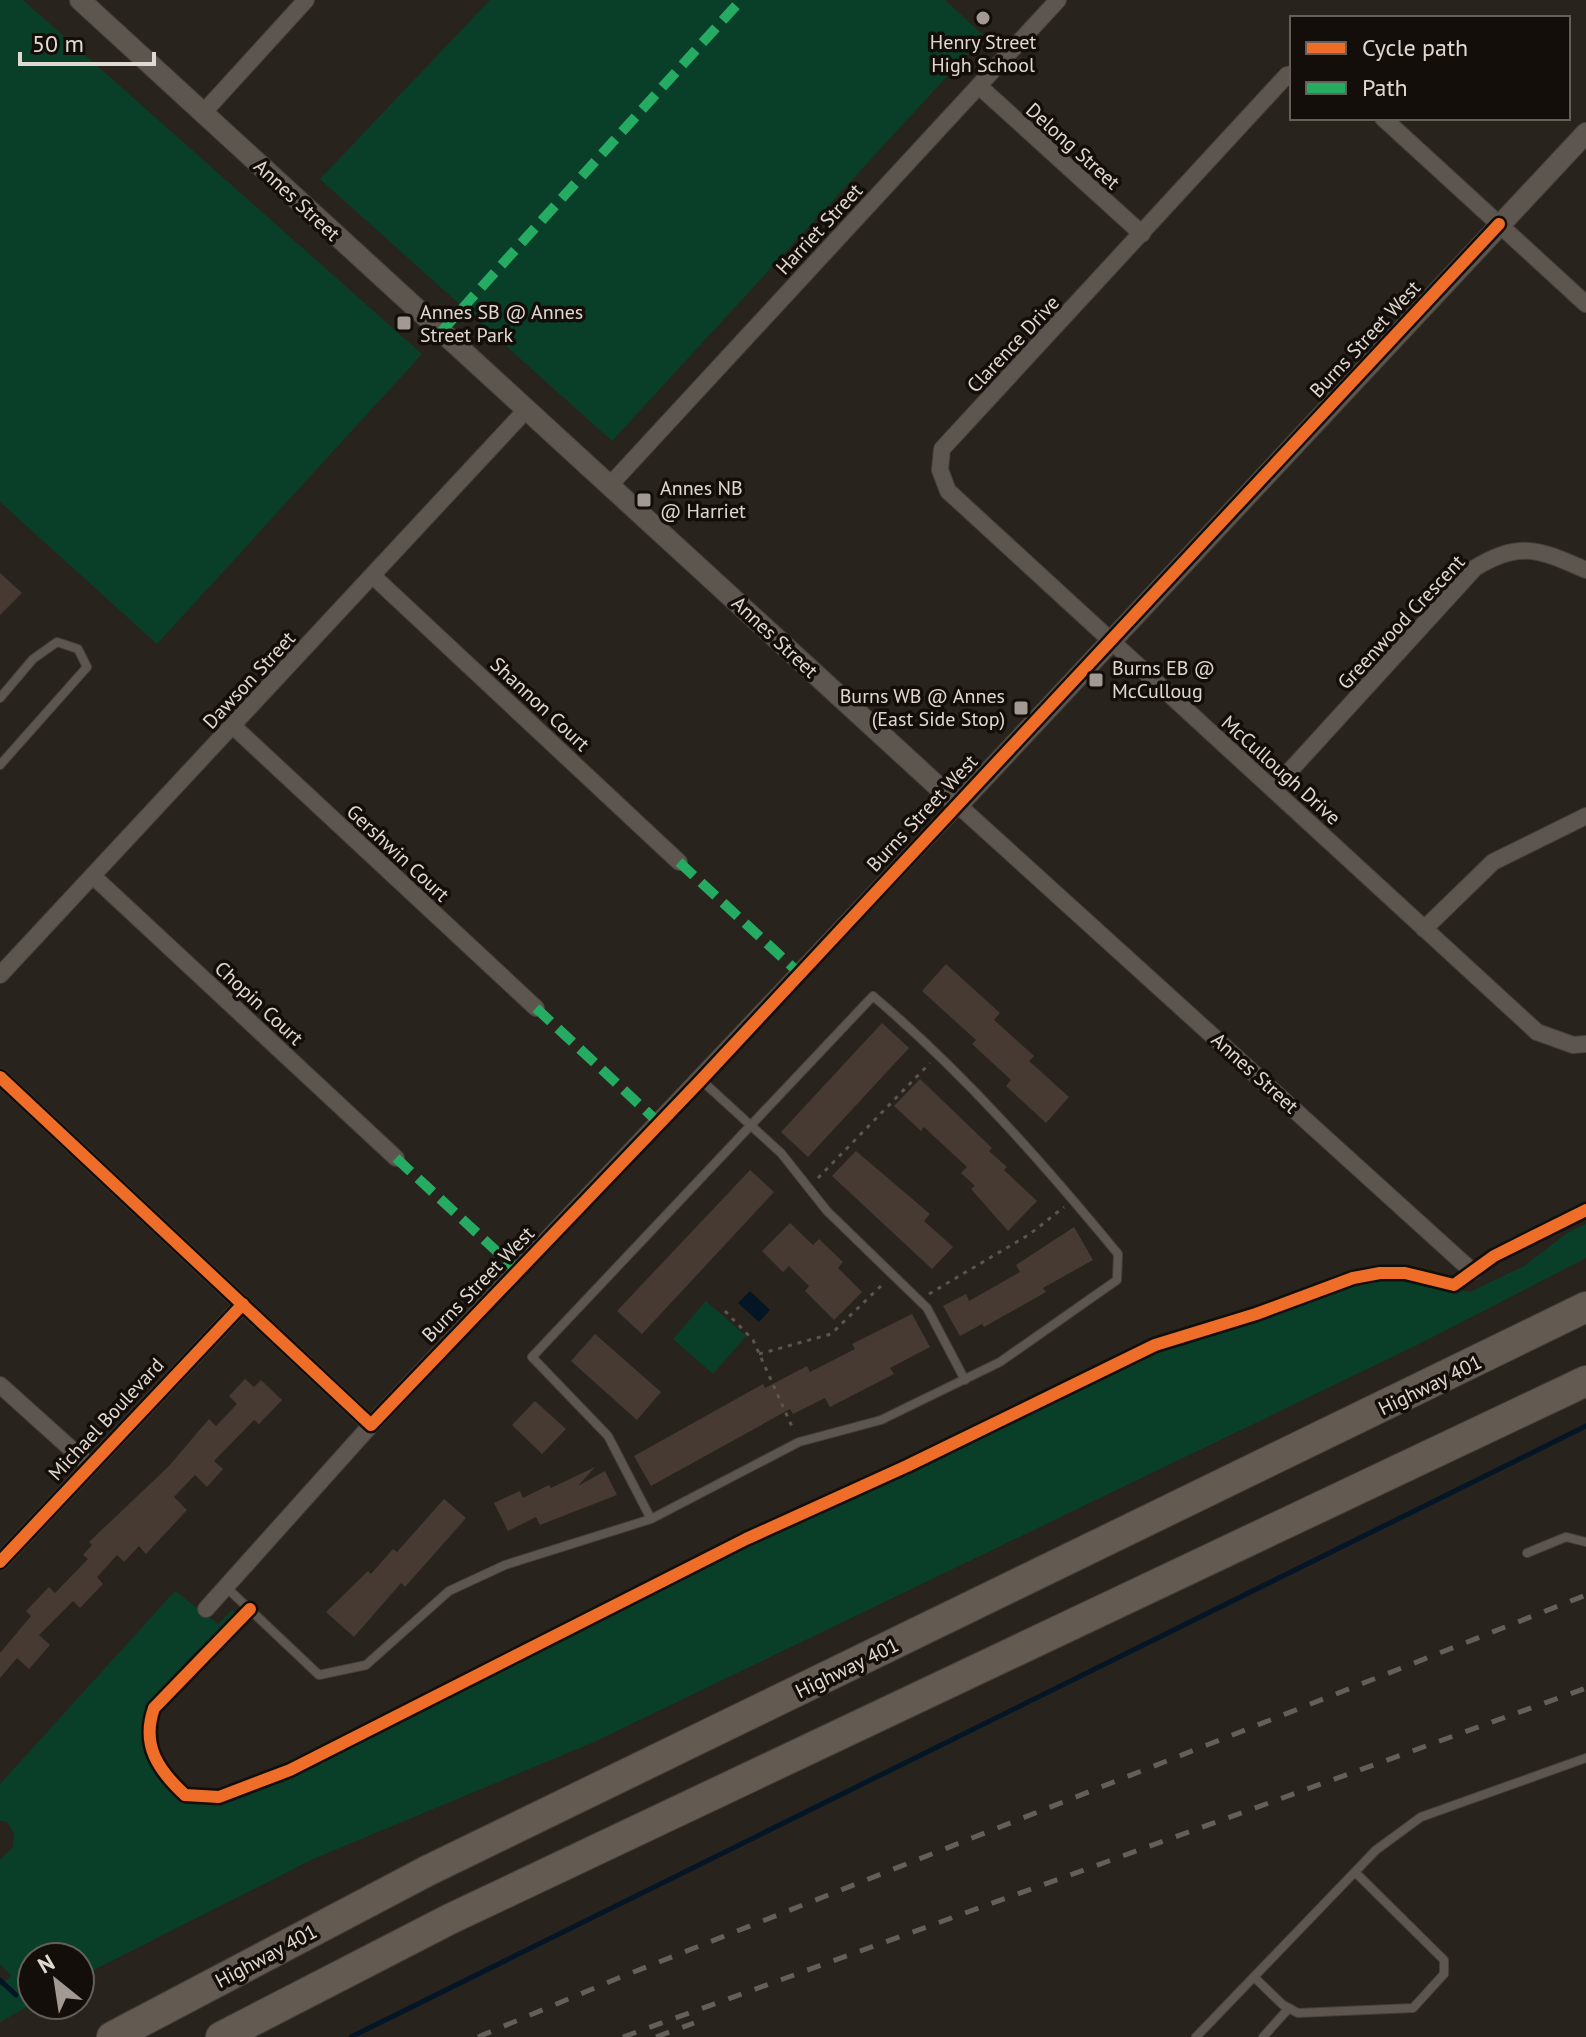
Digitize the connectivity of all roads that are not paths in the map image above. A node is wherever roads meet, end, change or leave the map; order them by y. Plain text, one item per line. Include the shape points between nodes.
1 (80, 0) edge
2 (306, 0) edge
3 (1058, 0) edge
4 (1290, 74) edge
5 (979, 86) junction
6 (203, 113) junction
7 (1385, 120) edge
8 (1586, 133) edge
9 (1499, 224) junction
10 (1142, 234) junction
11 (1586, 304) edge
12 (526, 410) junction
13 (610, 485) junction
14 (1586, 570) edge
15 (373, 576) junction
16 (1109, 641) junction
17 (0, 698) edge
18 (233, 726) junction
19 (0, 765) edge
20 (1271, 787) junction
21 (958, 805) junction
22 (1586, 816) edge
23 (679, 862) dead end
24 (94, 877) junction
25 (1424, 929) junction
26 (0, 975) edge
27 (536, 1008) dead end
28 (1586, 1044) edge
29 (0, 1077) edge
30 (701, 1080) junction
31 (750, 1123) junction
32 (396, 1158) dead end
33 (1473, 1272) dead end
34 (243, 1304) junction
35 (1586, 1307) edge
36 (965, 1380) junction
37 (1586, 1381) edge
38 (0, 1385) edge
39 (371, 1425) junction
40 (89, 1465) junction
41 (651, 1519) junction
42 (1586, 1542) edge
43 (1527, 1553) dead end
44 (0, 1562) edge
45 (226, 1587) junction
46 (206, 1609) dead end
47 (1586, 1758) edge
48 (1355, 1872) junction
49 (1254, 1977) junction
50 (1289, 2008) junction
51 (112, 2037) edge
52 (221, 2037) edge
53 (1196, 2037) edge
54 (1263, 2037) edge

1 - 6 street, Annes Street
2 - 6 street
3 - 5 street, Harriet Street
4 - 10 street, Clarence Drive
5 - 10 street, Delong Street
5 - 13 street, Harriet Street
6 - 12 street, Annes Street
7 - 9 street
8 - 9 street, Burns Street West
9 - 11 street
9 - 16 street, Burns Street West
10 - 16 street, Clarence Drive via 942,449 940,470 948,491
12 - 13 street, Annes Street
12 - 15 street, Dawson Street
13 - 21 street, Annes Street
14 - 20 street, Greenwood Crescent via 1539,550 1501,552 1475,568
15 - 18 street, Dawson Street
15 - 23 street, Shannon Court
16 - 20 street, McCullough Drive
16 - 21 street, Burns Street West
17 - 19 lane via 33,659 57,642 78,649 87,667
18 - 24 street, Dawson Street
18 - 27 street, Gershwin Court
20 - 25 street, McCullough Drive
21 - 30 street, Burns Street West
21 - 33 street, Annes Street
22 - 25 street via 1493,862
24 - 26 street, Dawson Street
24 - 32 street, Chopin Court
25 - 28 street, McCullough Drive via 1537,1032 1573,1045
29 - 34 street
30 - 31 lane
30 - 39 street, Burns Street West
31 - 36 lane via 827,1211 919,1301
31 - 36 lane via 873,996 938,1055 1073,1199 1118,1254 1117,1280 1000,1362
31 - 41 lane via 532,1357 608,1436
34 - 39 street
34 - 40 street, Michael Boulevard
35 - 51 highway, Highway 401 via 427,1871
36 - 41 lane via 881,1420 799,1442
37 - 52 highway via 450,1919
38 - 40 street
39 - 45 street, Burns Street West
40 - 44 street, Michael Boulevard
41 - 45 lane via 505,1565 449,1591 366,1665 319,1675
42 - 43 lane via 1566,1537
45 - 46 street, Burns Street West
47 - 48 lane via 1421,1817
48 - 49 lane
48 - 50 lane via 1444,1960 1444,1974 1413,2008 1298,2013
49 - 50 lane
49 - 53 lane
50 - 54 lane

